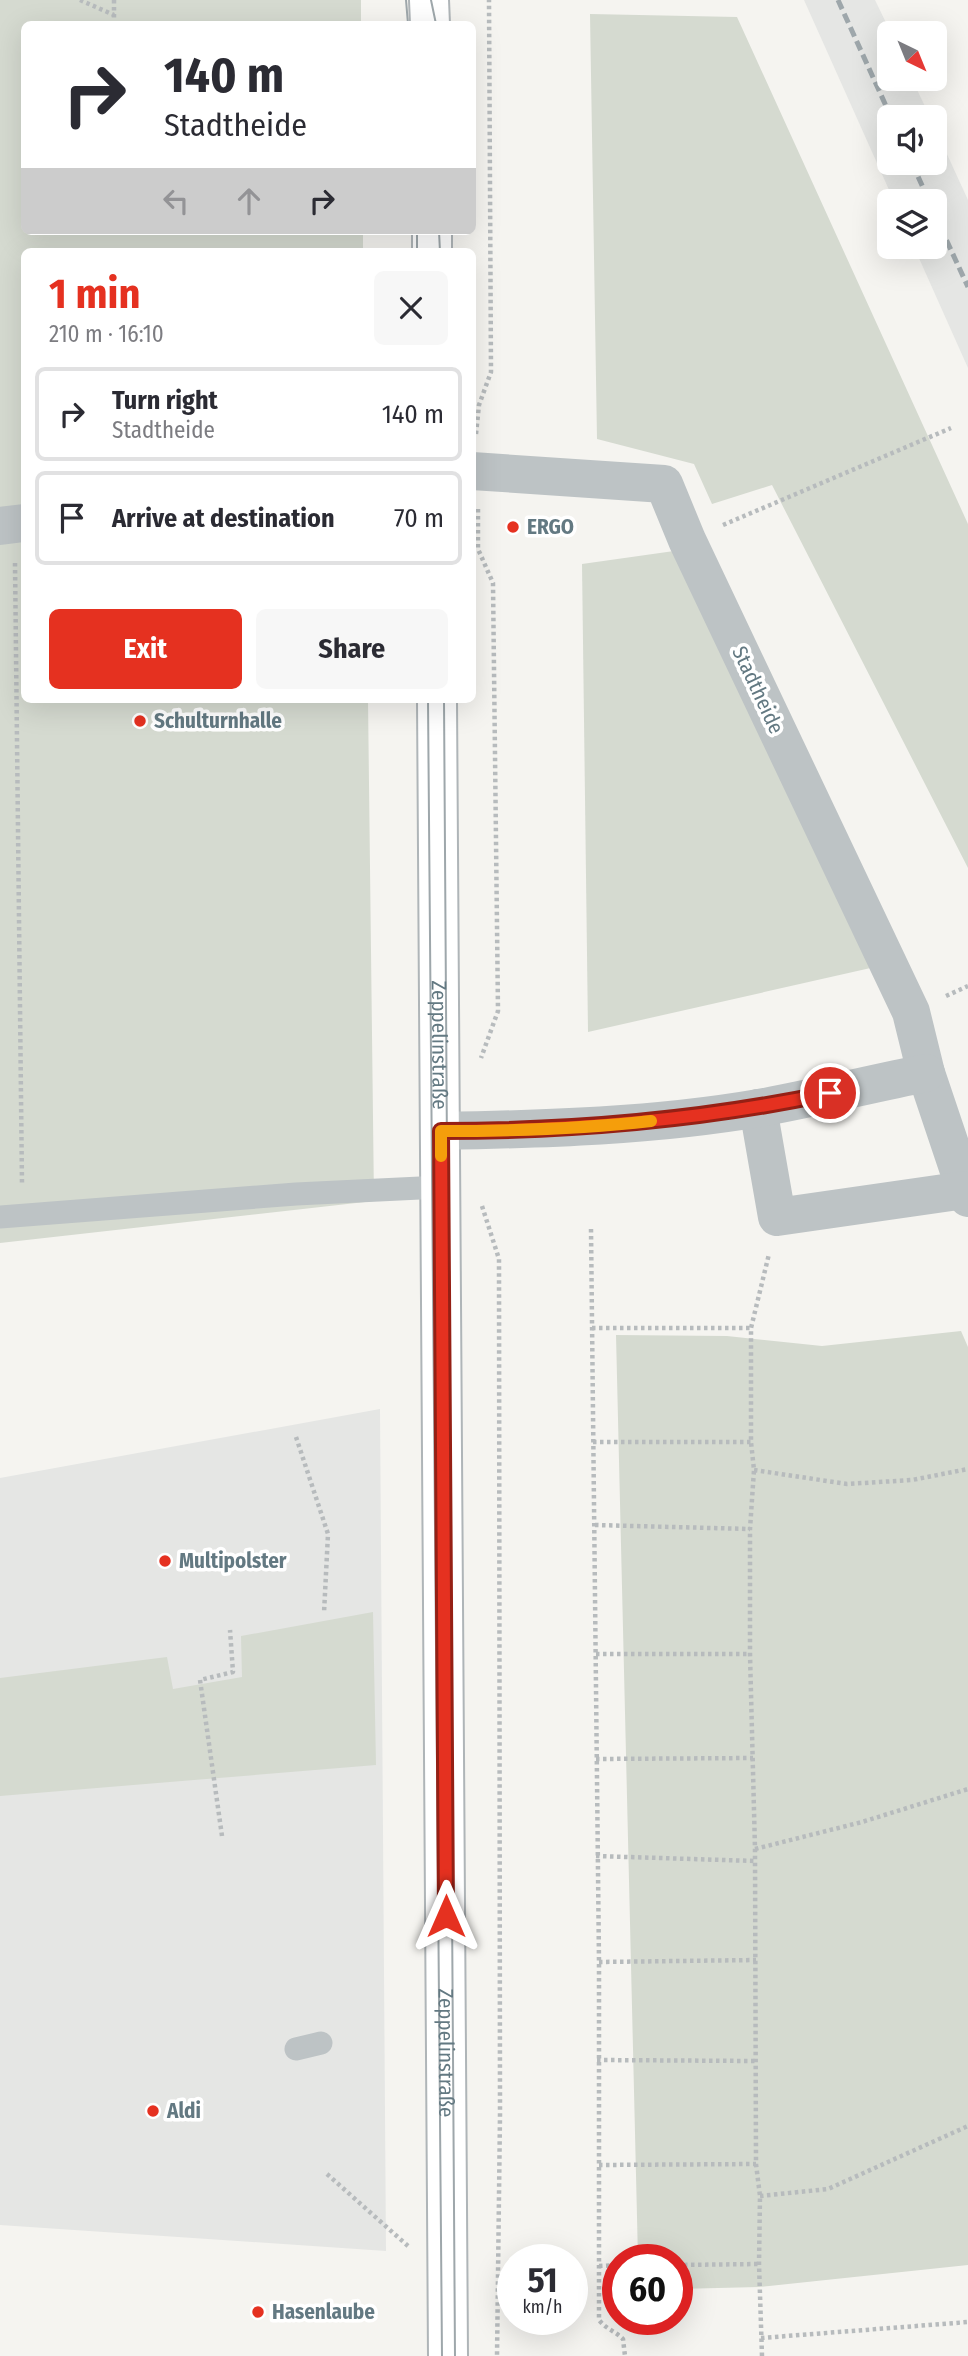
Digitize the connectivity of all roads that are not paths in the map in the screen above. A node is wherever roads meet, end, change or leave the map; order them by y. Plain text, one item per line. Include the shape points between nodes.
1 (429, 0) edge
2 (430, 21) edge
3 (476, 471) edge
4 (437, 703) edge
5 (926, 1073) junction
6 (758, 1108) junction
7 (441, 1131) junction
8 (441, 1187) junction
9 (966, 1194) edge
10 (11, 1216) edge
11 (321, 2043) dead end
12 (296, 2049) dead end
13 (448, 2356) edge

1 - 2 main road
3 - 5 street, Stadtheide via 664,484 911,1012
4 - 7 main road, Zeppelinstraße
5 - 6 street
5 - 9 street, Stadtheide
6 - 7 street via 601,1127
6 - 9 street, Stadtheide via 777,1217
7 - 8 main road, Zeppelinstraße
8 - 10 lane
8 - 13 main road, Zeppelinstraße
11 - 12 lane

